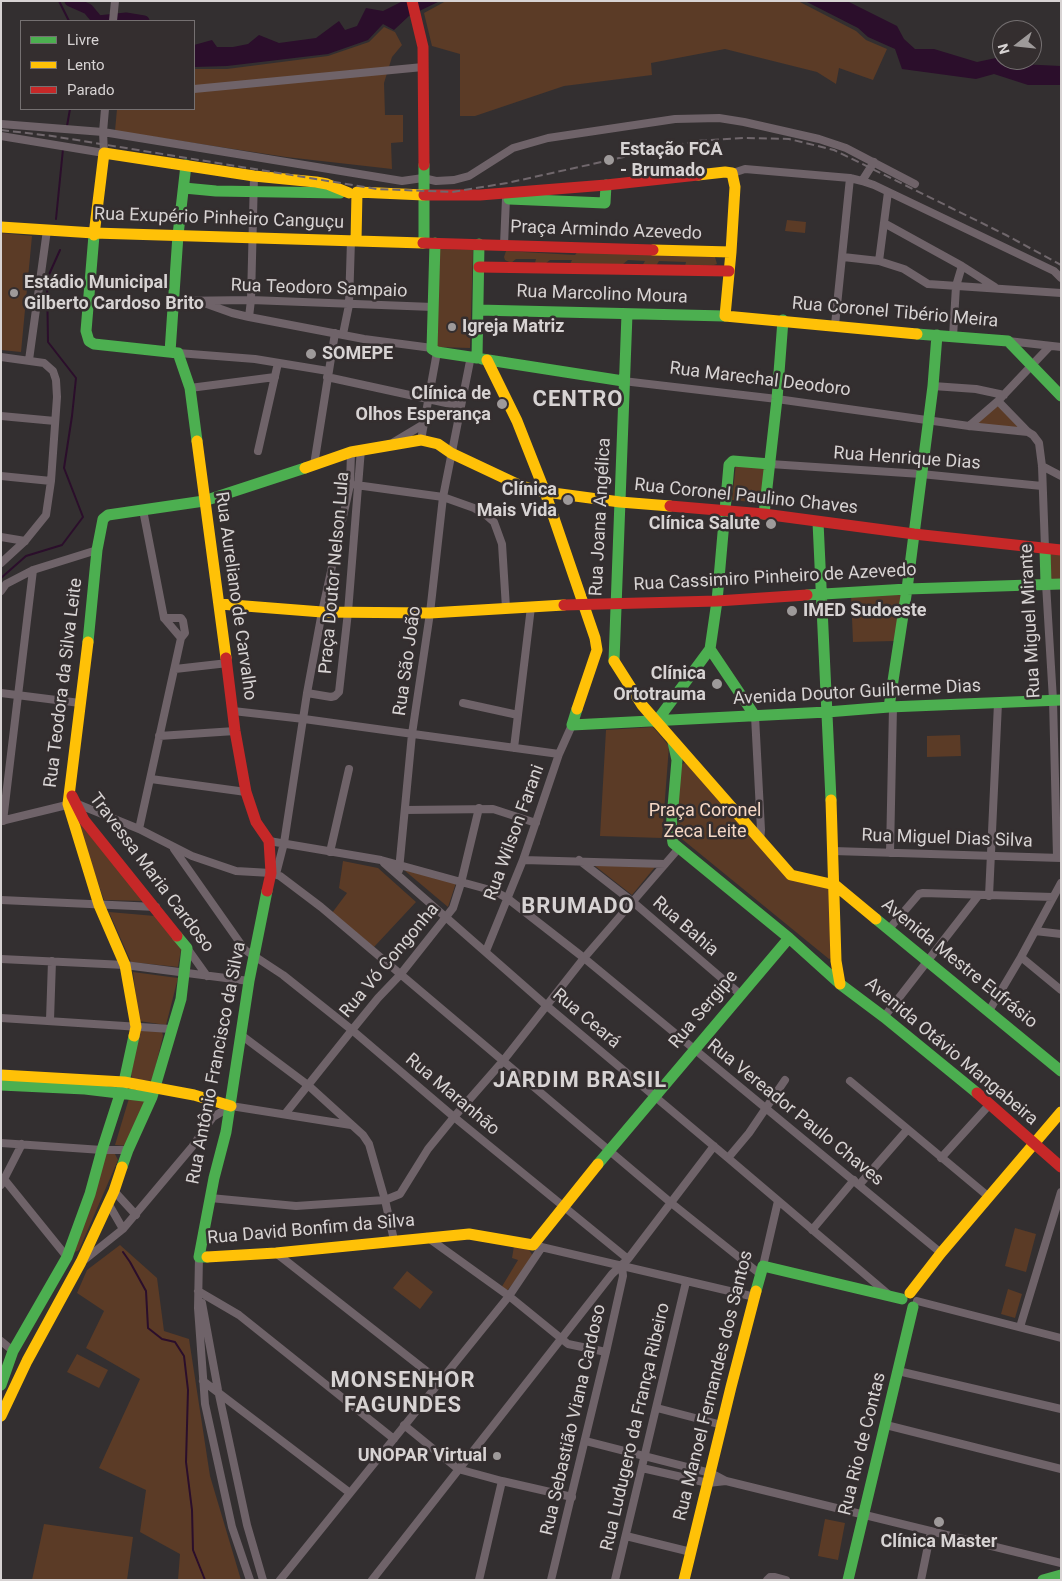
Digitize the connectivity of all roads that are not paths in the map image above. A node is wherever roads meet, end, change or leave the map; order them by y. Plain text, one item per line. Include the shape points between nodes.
1 (412, 1) edge
2 (115, 2) edge
3 (113, 20) edge
4 (423, 67) junction
5 (195, 89) edge
6 (105, 110) edge
7 (1, 124) edge
8 (103, 132) junction
9 (1, 136) edge
10 (104, 153) junction
11 (874, 162) junction
12 (186, 165) junction
13 (733, 173) junction
14 (254, 176) junction
15 (424, 178) junction
16 (850, 178) junction
17 (862, 182) junction
18 (915, 184) dead end
19 (606, 185) junction
20 (184, 188) junction
21 (254, 191) junction
22 (888, 192) junction
23 (353, 193) junction
24 (424, 195) junction
25 (480, 195) junction
26 (506, 198) junction
27 (884, 223) junction
28 (1, 227) edge
29 (47, 230) junction
30 (94, 233) junction
31 (178, 235) junction
32 (253, 237) junction
33 (354, 240) junction
34 (430, 243) junction
35 (480, 244) junction
36 (507, 245) junction
37 (731, 252) junction
38 (843, 256) junction
39 (879, 261) junction
40 (962, 266) junction
41 (479, 267) junction
42 (508, 268) junction
43 (729, 271) junction
44 (1061, 278) edge
45 (956, 286) junction
46 (996, 288) junction
47 (1061, 293) edge
48 (251, 300) junction
49 (174, 301) junction
50 (199, 302) junction
51 (349, 305) junction
52 (433, 307) junction
53 (478, 310) junction
54 (627, 314) junction
55 (725, 316) junction
56 (249, 317) junction
57 (783, 320) junction
58 (835, 326) junction
59 (339, 333) junction
60 (937, 335) junction
61 (953, 337) junction
62 (1008, 341) junction
63 (1050, 346) junction
64 (1061, 347) edge
65 (434, 350) junction
66 (174, 352) junction
67 (1, 357) edge
68 (478, 358) junction
69 (29, 360) junction
70 (278, 363) junction
71 (1031, 366) junction
72 (328, 374) junction
73 (275, 377) junction
74 (623, 381) junction
75 (933, 386) junction
76 (190, 388) junction
77 (1004, 395) junction
78 (1061, 396) edge
79 (428, 399) junction
80 (776, 399) junction
81 (998, 401) junction
82 (460, 406) junction
83 (1, 416) edge
84 (55, 421) junction
85 (928, 421) junction
86 (424, 424) junction
87 (969, 426) junction
88 (1028, 432) junction
89 (421, 440) junction
90 (392, 444) junction
91 (356, 450) junction
92 (258, 451) dead end
93 (452, 453) junction
94 (770, 464) junction
95 (314, 465) junction
96 (1042, 466) junction
97 (921, 474) junction
98 (1, 476) edge
99 (1061, 476) edge
100 (51, 481) junction
101 (350, 485) junction
102 (359, 486) junction
103 (1042, 486) junction
104 (545, 492) junction
105 (443, 497) junction
106 (204, 500) junction
107 (620, 502) junction
108 (143, 510) junction
109 (725, 511) junction
110 (764, 514) junction
111 (818, 522) junction
112 (914, 534) junction
113 (1, 537) edge
114 (25, 541) junction
115 (1045, 548) junction
116 (97, 550) junction
117 (1061, 550) edge
118 (1, 562) edge
119 (33, 570) junction
120 (1046, 584) junction
121 (1061, 584) edge
122 (4, 588) edge
123 (907, 590) junction
124 (821, 594) junction
125 (717, 601) junction
126 (220, 604) junction
127 (584, 604) junction
128 (615, 604) junction
129 (530, 607) junction
130 (506, 608) junction
131 (322, 612) junction
132 (348, 612) junction
133 (430, 613) junction
134 (164, 618) junction
135 (181, 638) junction
136 (710, 649) junction
137 (614, 661) junction
138 (228, 663) junction
139 (592, 664) junction
140 (175, 669) junction
141 (1, 693) edge
142 (307, 693) junction
143 (18, 694) junction
144 (1057, 700) edge
145 (80, 703) junction
146 (463, 703) dead end
147 (998, 703) junction
148 (578, 705) junction
149 (642, 705) junction
150 (891, 707) junction
151 (233, 711) junction
152 (827, 712) junction
153 (518, 715) junction
154 (755, 716) junction
155 (304, 719) junction
156 (633, 722) junction
157 (656, 722) junction
158 (597, 724) junction
159 (572, 725) junction
160 (235, 731) junction
161 (412, 734) junction
162 (159, 736) junction
163 (672, 740) junction
164 (514, 748) junction
165 (560, 754) junction
166 (677, 760) junction
167 (690, 760) junction
168 (349, 769) dead end
169 (151, 779) junction
170 (246, 792) junction
171 (71, 803) junction
172 (479, 808) junction
173 (405, 810) junction
174 (2, 821) edge
175 (536, 823) junction
176 (139, 829) junction
177 (269, 841) junction
178 (760, 841) junction
179 (284, 843) junction
180 (173, 848) junction
181 (679, 848) junction
182 (833, 851) junction
183 (330, 852) junction
184 (890, 853) junction
185 (992, 856) junction
186 (1059, 857) edge
187 (380, 860) junction
188 (523, 860) junction
189 (579, 860) junction
190 (665, 864) junction
191 (399, 865) junction
192 (274, 874) junction
193 (398, 875) junction
194 (461, 883) junction
195 (1061, 883) edge
196 (835, 885) junction
197 (978, 896) junction
198 (990, 896) junction
199 (507, 898) junction
200 (1053, 898) junction
201 (1, 900) edge
202 (633, 902) junction
203 (99, 905) junction
204 (156, 907) junction
205 (446, 918) junction
206 (889, 929) junction
207 (1035, 931) junction
208 (1061, 934) edge
209 (789, 938) junction
210 (187, 948) junction
211 (486, 951) junction
212 (255, 956) junction
213 (1021, 957) junction
214 (584, 958) junction
215 (1, 960) edge
216 (927, 960) junction
217 (52, 961) junction
218 (814, 961) junction
219 (836, 961) junction
220 (125, 965) junction
221 (185, 973) junction
222 (400, 975) junction
223 (207, 976) junction
224 (249, 981) junction
225 (840, 984) junction
226 (1061, 990) edge
227 (740, 994) junction
228 (547, 1006) junction
229 (989, 1011) junction
230 (1, 1018) edge
231 (884, 1018) junction
232 (50, 1020) junction
233 (136, 1026) junction
234 (171, 1029) junction
235 (352, 1030) junction
236 (241, 1035) junction
237 (694, 1050) junction
238 (503, 1060) junction
239 (1061, 1071) edge
240 (1, 1075) edge
241 (785, 1080) dead end
242 (850, 1081) dead end
243 (1, 1085) edge
244 (309, 1086) junction
245 (122, 1088) junction
246 (153, 1092) junction
247 (655, 1096) junction
248 (990, 1104) junction
249 (231, 1106) junction
250 (767, 1108) junction
251 (1061, 1112) edge
252 (285, 1114) junction
253 (454, 1117) junction
254 (351, 1125) junction
255 (907, 1130) junction
256 (1, 1143) edge
257 (22, 1144) junction
258 (1034, 1144) junction
259 (714, 1146) junction
260 (102, 1150) junction
261 (128, 1150) junction
262 (609, 1150) junction
263 (728, 1158) junction
264 (941, 1158) junction
265 (1061, 1168) edge
266 (3, 1182) edge
267 (856, 1182) junction
268 (114, 1191) junction
269 (1061, 1192) edge
270 (989, 1197) junction
271 (210, 1198) junction
272 (385, 1200) junction
273 (670, 1202) junction
274 (778, 1202) junction
275 (108, 1203) junction
276 (564, 1206) junction
277 (136, 1215) junction
278 (123, 1229) junction
279 (812, 1230) junction
280 (427, 1237) junction
281 (394, 1240) junction
282 (537, 1246) junction
283 (276, 1253) junction
284 (941, 1253) junction
285 (67, 1256) junction
286 (199, 1257) junction
287 (628, 1260) junction
288 (81, 1262) junction
289 (622, 1266) junction
290 (761, 1270) junction
291 (686, 1282) junction
292 (198, 1291) junction
293 (888, 1295) junction
294 (509, 1296) junction
295 (755, 1297) junction
296 (910, 1304) junction
297 (1020, 1327) junction
298 (561, 1338) junction
299 (1061, 1338) edge
300 (1, 1341) edge
301 (13, 1351) junction
302 (606, 1352) junction
303 (27, 1360) junction
304 (898, 1371) junction
305 (203, 1380) junction
306 (439, 1381) junction
307 (1, 1385) edge
308 (218, 1390) junction
309 (657, 1408) junction
310 (1061, 1409) edge
311 (2, 1414) edge
312 (722, 1424) junction
313 (886, 1425) junction
314 (404, 1426) junction
315 (394, 1439) junction
316 (586, 1441) junction
317 (645, 1456) junction
318 (458, 1468) junction
319 (642, 1468) junction
320 (1061, 1469) edge
321 (710, 1478) junction
322 (502, 1481) junction
323 (350, 1493) junction
324 (572, 1497) junction
325 (864, 1514) junction
326 (931, 1531) junction
327 (626, 1536) junction
328 (691, 1552) junction
329 (1061, 1563) edge
330 (1061, 1575) edge
331 (768, 1578) edge
332 (250, 1580) edge
333 (263, 1580) edge
334 (280, 1580) edge
335 (372, 1580) edge
336 (480, 1580) edge
337 (551, 1580) edge
338 (615, 1580) edge
339 (684, 1580) edge
340 (786, 1580) edge
341 (848, 1580) edge
342 (921, 1580) edge
343 (1044, 1580) edge

1 - 4 street via 423,47
2 - 3 street
4 - 5 street
4 - 15 street
6 - 8 street
7 - 8 street
8 - 10 street
8 - 15 street via 402,181
9 - 10 street
10 - 12 street
10 - 30 street
11 - 15 street via 846,148 744,122 719,118 675,119 548,138 513,148 469,176 454,180
11 - 17 street
11 - 18 street
12 - 14 street
12 - 20 street
13 - 16 street via 745,169
13 - 19 street
13 - 37 street
14 - 21 street
14 - 23 street via 316,182
15 - 24 street
16 - 17 street
16 - 38 street
17 - 22 street
19 - 25 street
19 - 26 street via 605,203
20 - 21 street
20 - 31 street
21 - 23 street
21 - 32 street
22 - 27 street
22 - 44 street via 1054,271
23 - 24 street
23 - 33 street
24 - 25 street
24 - 34 street
25 - 26 street
26 - 36 street
27 - 39 street
27 - 40 street
28 - 29 street, Rua Exupério Pinheiro Canguçu
29 - 30 street, Rua Exupério Pinheiro Canguçu
29 - 69 street
30 - 31 street, Rua Exupério Pinheiro Canguçu
30 - 66 street via 86,331 90,341
31 - 32 street, Rua Exupério Pinheiro Canguçu
31 - 49 street
32 - 33 street, Rua Exupério Pinheiro Canguçu
32 - 48 street
33 - 34 street, Rua Exupério Pinheiro Canguçu
33 - 51 street
34 - 35 street, Rua Exupério Pinheiro Canguçu
34 - 52 street
35 - 36 street, Praça Armindo Azevedo
35 - 41 street
36 - 37 street, Praça Armindo Azevedo
36 - 42 street via 502,260
37 - 43 street
38 - 39 street
38 - 58 street
39 - 45 street via 904,269 928,284
40 - 45 street
40 - 46 street
41 - 42 street, Praça Armindo Azevedo
41 - 53 street
42 - 43 street, Praça Armindo Azevedo
43 - 55 street
45 - 46 street
45 - 61 street
46 - 47 street
48 - 50 street, Rua Teodoro Sampaio
48 - 51 street, Rua Teodoro Sampaio
48 - 56 street
49 - 50 street, Rua Teodoro Sampaio
49 - 66 street
50 - 56 street
51 - 52 street, Rua Teodoro Sampaio
51 - 59 street
52 - 65 street
53 - 54 street, Rua Marcolino Moura
53 - 68 street
54 - 55 street, Rua Marcolino Moura
54 - 74 street, Rua Joana Angélica
55 - 57 street, Rua Coronel Tibério Meira
56 - 59 street
57 - 58 street, Rua Coronel Tibério Meira
57 - 80 street
58 - 60 street, Rua Coronel Tibério Meira
59 - 65 street
59 - 72 street
60 - 61 street, Rua Coronel Tibério Meira
60 - 75 street
61 - 62 street, Rua Coronel Tibério Meira
62 - 63 street, Rua Coronel Tibério Meira
62 - 71 street
63 - 64 street, Rua Coronel Tibério Meira
63 - 71 street
65 - 68 street, Rua Marechal Deodoro
65 - 79 street
66 - 70 street
66 - 76 street, Rua Aureliano de Carvalho
67 - 69 street
68 - 74 street, Rua Marechal Deodoro
68 - 82 street, Rua São João
68 - 104 street via 517,422
69 - 84 street via 44,363 56,380
70 - 72 street
70 - 73 street
71 - 77 street
71 - 78 street
72 - 79 street
72 - 95 street
73 - 76 street
73 - 92 street
74 - 80 street, Rua Marechal Deodoro
74 - 107 street, Rua Joana Angélica
75 - 77 street
75 - 85 street
76 - 106 street, Rua Aureliano de Carvalho
77 - 81 street
79 - 82 street
79 - 86 street
80 - 85 street, Rua Marechal Deodoro
80 - 94 street
81 - 87 street
81 - 88 street, Rua Miguel Mirante
82 - 93 street, Rua São João
83 - 84 street
84 - 100 street
85 - 87 street, Rua Marechal Deodoro
85 - 97 street
86 - 89 street
86 - 90 street
87 - 88 street, Rua Marechal Deodoro
88 - 96 street, Rua Miguel Mirante via 1039,443
89 - 90 street
89 - 93 street, Rua Coronel Paulino Chaves via 438,444
90 - 91 street
91 - 95 street
91 - 101 street, Praça Doutor Nelson Lula
91 - 102 street, Praça Doutor Nelson Lula
93 - 104 street, Rua Coronel Paulino Chaves via 519,486
93 - 105 street, Rua São João
94 - 97 street, Rua Henrique Dias
94 - 109 street via 730,463
94 - 110 street
95 - 106 street
96 - 99 street
96 - 103 street, Rua Miguel Mirante
97 - 103 street, Rua Henrique Dias
97 - 112 street
98 - 100 street
100 - 114 street via 46,515
101 - 102 street
101 - 131 street, Praça Doutor Nelson Lula
102 - 105 street
102 - 132 street, Praça Doutor Nelson Lula
103 - 115 street, Rua Miguel Mirante
104 - 107 street, Rua Coronel Paulino Chaves
104 - 127 street
105 - 130 street via 474,508 494,522 502,544
105 - 133 street, Rua São João
106 - 108 street
106 - 126 street, Rua Aureliano de Carvalho
107 - 109 street, Rua Coronel Paulino Chaves
107 - 128 street, Rua Joana Angélica
108 - 116 street, Rua Teodora da Silva Leite via 108,515 100,528
108 - 134 street
109 - 110 street, Rua Coronel Paulino Chaves
109 - 125 street
110 - 111 street, Rua Coronel Paulino Chaves
111 - 112 street, Rua Coronel Paulino Chaves
111 - 124 street
112 - 115 street, Rua Coronel Paulino Chaves
112 - 123 street
113 - 114 street
114 - 118 street
115 - 117 street, Rua Coronel Paulino Chaves
115 - 120 street, Rua Miguel Mirante
116 - 119 street
116 - 145 street, Rua Teodora da Silva Leite
119 - 122 street
119 - 143 street
120 - 121 street, Rua Cassimiro Pinheiro de Azevedo
120 - 123 street, Rua Cassimiro Pinheiro de Azevedo
120 - 144 street, Rua Miguel Mirante
123 - 124 street, Rua Cassimiro Pinheiro de Azevedo
123 - 150 street
124 - 125 street, Rua Cassimiro Pinheiro de Azevedo
124 - 152 street
125 - 128 street, Rua Cassimiro Pinheiro de Azevedo
125 - 136 street
126 - 131 street, Rua Cassimiro Pinheiro de Azevedo
126 - 138 street, Rua Aureliano de Carvalho
127 - 128 street, Rua Cassimiro Pinheiro de Azevedo
127 - 129 street, Rua Cassimiro Pinheiro de Azevedo
127 - 139 street via 597,650
128 - 137 street, Rua Joana Angélica
129 - 130 street, Rua Cassimiro Pinheiro de Azevedo
129 - 153 street
130 - 133 street, Rua Cassimiro Pinheiro de Azevedo
131 - 132 street, Rua Cassimiro Pinheiro de Azevedo
131 - 142 street, Praça Doutor Nelson Lula
132 - 133 street, Rua Cassimiro Pinheiro de Azevedo
132 - 142 street, Praça Doutor Nelson Lula via 339,692 335,696
133 - 161 street, Rua São João
134 - 135 street
134 - 135 street via 181,618 184,621
135 - 140 street
136 - 154 street
136 - 157 street
137 - 139 street via 605,659
137 - 149 street
138 - 140 street
138 - 151 street, Rua Aureliano de Carvalho
139 - 148 street
140 - 162 street
141 - 143 street
142 - 155 street
143 - 145 street
143 - 174 street
144 - 147 street, Avenida Doutor Guilherme Dias
144 - 186 street, Rua Miguel Mirante
145 - 171 street, Rua Teodora da Silva Leite via 69,790
146 - 153 street
147 - 150 street, Avenida Doutor Guilherme Dias
147 - 185 street
148 - 158 street via 581,715
148 - 159 street
149 - 156 street via 642,714
149 - 157 street
150 - 152 street, Avenida Doutor Guilherme Dias
150 - 184 street
151 - 155 street
151 - 160 street, Rua Aureliano de Carvalho
152 - 154 street, Avenida Doutor Guilherme Dias
152 - 182 street
153 - 164 street
154 - 157 street, Avenida Doutor Guilherme Dias
154 - 178 street
155 - 161 street
155 - 179 street
156 - 157 street, Avenida Doutor Guilherme Dias
156 - 158 street
157 - 163 street
158 - 159 street
159 - 165 street, Rua Wilson Farani
160 - 162 street
160 - 170 street, Rua Aureliano de Carvalho
161 - 164 street
161 - 173 street, Rua São João
162 - 169 street
163 - 166 street
163 - 167 street
164 - 165 street
165 - 175 street, Rua Wilson Farani
166 - 167 street
166 - 181 street via 671,838
167 - 178 street
168 - 183 street
169 - 170 street
169 - 176 street
170 - 177 street, Rua Aureliano de Carvalho via 256,822
171 - 174 street
171 - 176 street
171 - 203 street, Rua Teodora da Silva Leite
171 - 204 street, Travessa Maria Cardoso
172 - 173 street
172 - 175 street via 493,809
172 - 194 street, Rua Vó Congonha
173 - 191 street, Rua São João
175 - 188 street, Rua Wilson Farani
176 - 180 street
177 - 179 street, Rua Vereador Paulo Chaves
177 - 192 street, Rua Antônio Francisco da Silva
178 - 196 street via 791,875
179 - 183 street, Rua Vereador Paulo Chaves
179 - 192 street
180 - 192 street via 236,871
180 - 212 street, Rua Maranhão via 245,950
181 - 190 street
181 - 209 street
182 - 184 street, Rua Miguel Dias Silva
182 - 196 street
183 - 187 street, Rua Vereador Paulo Chaves
184 - 185 street, Rua Miguel Dias Silva
185 - 186 street, Rua Miguel Dias Silva
185 - 198 street
187 - 191 street, Rua Vereador Paulo Chaves
187 - 193 street, Rua Ceará
188 - 189 street
188 - 199 street, Rua Wilson Farani
189 - 190 street
189 - 202 street, Rua Bahia
190 - 202 street
191 - 193 street, Rua São João
191 - 194 street, Rua Vereador Paulo Chaves
192 - 212 street, Rua Antônio Francisco da Silva
192 - 222 street via 321,907
193 - 205 street, Rua Ceará
194 - 199 street, Rua Vereador Paulo Chaves via 494,891
194 - 205 street, Rua Vó Congonha
195 - 200 street
196 - 206 street, Avenida Mestre Eufrásio
196 - 219 street
197 - 198 street
197 - 206 street via 923,892
197 - 216 street
198 - 200 street
199 - 211 street, Rua Wilson Farani
199 - 214 street, Rua Vereador Paulo Chaves
200 - 207 street
201 - 203 street
202 - 214 street
202 - 227 street, Rua Bahia
203 - 204 street
203 - 220 street, Rua Teodora da Silva Leite
204 - 210 street, Travessa Maria Cardoso
205 - 211 street, Rua Ceará
205 - 222 street, Rua Vó Congonha
206 - 216 street, Avenida Mestre Eufrásio
207 - 208 street
207 - 213 street
209 - 218 street
209 - 227 street, Rua Sergipe
210 - 221 street
210 - 223 street, Travessa Maria Cardoso
211 - 228 street, Rua Ceará
212 - 224 street, Rua Antônio Francisco da Silva
212 - 235 street, Rua Maranhão
213 - 226 street
213 - 229 street
214 - 228 street
214 - 237 street, Rua Vereador Paulo Chaves
215 - 217 street
216 - 229 street, Avenida Mestre Eufrásio
216 - 231 street
217 - 220 street
217 - 232 street
218 - 219 street
218 - 225 street
219 - 225 street
220 - 221 street
220 - 233 street, Rua Teodora da Silva Leite
221 - 223 street
221 - 234 street
222 - 235 street, Rua Vó Congonha
222 - 238 street
223 - 224 street
224 - 236 street, Rua Antônio Francisco da Silva
225 - 231 street, Avenida Otávio Mangabeira
227 - 237 street, Rua Sergipe
228 - 238 street
228 - 247 street, Rua Ceará
229 - 239 street, Avenida Mestre Eufrásio
230 - 232 street
231 - 248 street, Avenida Otávio Mangabeira
232 - 233 street
233 - 234 street
233 - 245 street, Rua Teodora da Silva Leite
234 - 246 street
235 - 244 street, Rua Vó Congonha
235 - 253 street, Rua Maranhão
236 - 244 street
236 - 249 street, Rua Antônio Francisco da Silva
237 - 247 street, Rua Sergipe
237 - 250 street, Rua Vereador Paulo Chaves
238 - 253 street
238 - 262 street
240 - 245 street
241 - 250 street
242 - 255 street
243 - 245 street
244 - 252 street, Rua Vó Congonha
244 - 254 street
245 - 246 street
245 - 260 street, Rua Teodora da Silva Leite
246 - 249 street via 194,1095
246 - 261 street
247 - 259 street, Rua Ceará
247 - 262 street, Rua Sergipe
248 - 258 street, Avenida Otávio Mangabeira
248 - 264 street
249 - 252 street
249 - 271 street, Rua Antônio Francisco da Silva
249 - 277 street via 214,1117
250 - 263 street
250 - 267 street, Rua Vereador Paulo Chaves
251 - 258 street, Rua Rio de Contas
252 - 254 street
253 - 272 street via 428,1149 400,1194
253 - 276 street, Rua Maranhão
254 - 272 street via 369,1144
255 - 264 street
255 - 267 street
256 - 257 street
257 - 260 street
257 - 266 street
258 - 265 street, Avenida Otávio Mangabeira
258 - 270 street, Rua Rio de Contas
259 - 263 street, Rua Ceará
259 - 273 street
260 - 261 street
260 - 285 street, Rua Teodora da Silva Leite
261 - 268 street
262 - 273 street
262 - 276 street, Rua Sergipe
263 - 274 street, Rua Ceará
264 - 270 street
266 - 285 street
267 - 279 street
267 - 284 street, Rua Vereador Paulo Chaves
268 - 275 street
268 - 277 street
269 - 297 street
270 - 284 street, Rua Rio de Contas
271 - 272 street via 296,1206
271 - 286 street, Rua Antônio Francisco da Silva
272 - 281 street
273 - 287 street
273 - 290 street
274 - 279 street, Rua Ceará
274 - 290 street, Rua Manoel Fernandes dos Santos
275 - 278 street
275 - 288 street
276 - 282 street, Rua Sergipe
276 - 287 street, Rua Maranhão
277 - 278 street
278 - 288 street
279 - 293 street, Rua Ceará
280 - 281 street, Rua David Bonfim da Silva
280 - 282 street, Rua David Bonfim da Silva via 468,1234
280 - 294 street
281 - 283 street, Rua David Bonfim da Silva
282 - 289 street
282 - 294 street
283 - 286 street, Rua David Bonfim da Silva
283 - 306 street
284 - 296 street, Rua Rio de Contas via 919,1282
285 - 301 street, Rua Teodora da Silva Leite
286 - 292 street, Rua Antônio Francisco da Silva
287 - 289 street
288 - 303 street
289 - 291 street
289 - 298 street
289 - 302 street, Rua Sebastião Viana Cardoso via 623,1276
290 - 293 street
290 - 295 street, Rua Manoel Fernandes dos Santos
291 - 295 street
291 - 309 street, Rua Ludugero da França Ribeiro
292 - 305 street, Rua Antônio Francisco da Silva
292 - 308 street, Rua Antônio Francisco da Silva
292 - 315 street via 239,1315
293 - 296 street
294 - 298 street
294 - 306 street
295 - 312 street, Rua Manoel Fernandes dos Santos
296 - 297 street
296 - 304 street, Rua Rio de Contas
297 - 299 street
298 - 302 street via 568,1344
298 - 318 street
300 - 301 street
301 - 303 street
301 - 307 street, Rua Teodora da Silva Leite
302 - 316 street, Rua Sebastião Viana Cardoso
303 - 311 street
304 - 310 street
304 - 313 street, Rua Rio de Contas
305 - 308 street
305 - 332 street, Rua Antônio Francisco da Silva via 212,1440 232,1528
306 - 314 street
308 - 323 street
308 - 333 street, Rua Antônio Francisco da Silva via 247,1525
309 - 312 street
309 - 317 street, Rua Ludugero da França Ribeiro
312 - 321 street, Rua Manoel Fernandes dos Santos
313 - 320 street
313 - 325 street, Rua Rio de Contas
314 - 315 street
314 - 318 street
315 - 323 street
316 - 317 street
316 - 324 street, Rua Sebastião Viana Cardoso
317 - 319 street, Rua Ludugero da França Ribeiro
317 - 321 street
318 - 322 street
318 - 335 street
319 - 321 street
319 - 327 street, Rua Ludugero da França Ribeiro
321 - 325 street
321 - 328 street, Rua Manoel Fernandes dos Santos
322 - 324 street
322 - 336 street
323 - 334 street
324 - 337 street, Rua Sebastião Viana Cardoso
325 - 326 street
325 - 341 street, Rua Rio de Contas
326 - 329 street
326 - 342 street
327 - 328 street
327 - 338 street, Rua Ludugero da França Ribeiro
328 - 339 street, Rua Manoel Fernandes dos Santos
330 - 343 street
331 - 340 street

